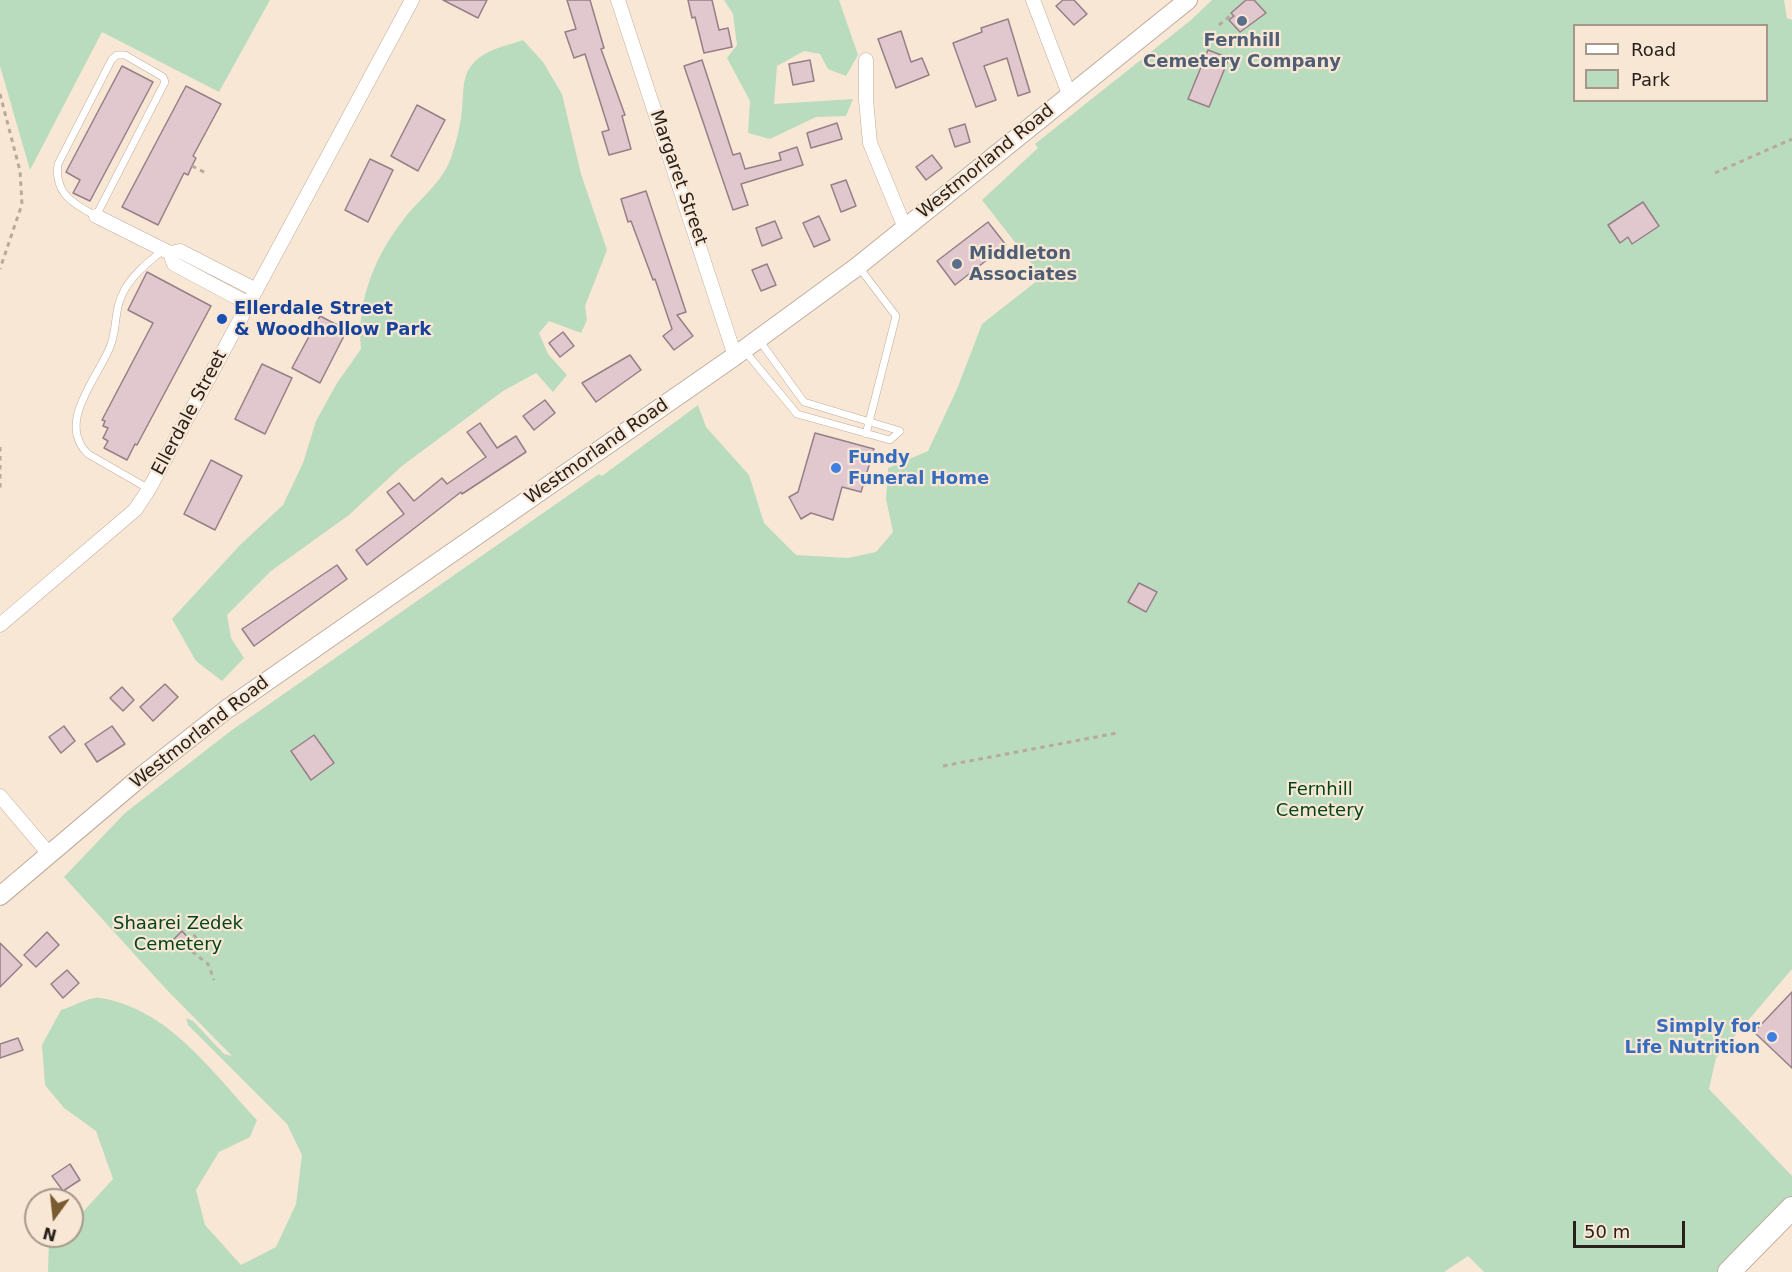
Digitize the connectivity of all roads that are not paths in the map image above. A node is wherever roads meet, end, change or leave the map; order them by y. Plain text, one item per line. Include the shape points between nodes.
1 (412, 0) edge
2 (618, 0) edge
3 (1033, 0) edge
4 (1188, 0) edge
5 (866, 60) dead end
6 (1069, 94) junction
7 (96, 216) junction
8 (905, 228) junction
9 (166, 251) junction
10 (858, 266) junction
11 (256, 290) junction
12 (249, 304) junction
13 (746, 348) junction
14 (870, 422) junction
15 (866, 434) junction
16 (149, 489) junction
17 (0, 625) edge
18 (0, 796) edge
19 (50, 855) junction
20 (0, 896) edge
21 (1792, 1208) edge
22 (1729, 1272) edge

1 - 11 street, Ellerdale Street
2 - 13 street, Margaret Street
3 - 6 street
4 - 6 street, Westmorland Road
5 - 8 street via 870,143
6 - 8 street, Westmorland Road
7 - 7 lane via 165,82 163,76 124,55 112,59 58,164 57,178 65,195
7 - 9 street
8 - 10 street, Westmorland Road
9 - 11 street via 180,251
9 - 12 street via 174,264
9 - 16 lane via 124,290 116,308 111,346 78,411 75,425 80,446 87,454
10 - 13 street, Westmorland Road
10 - 14 lane via 896,316
11 - 12 street, Ellerdale Street
12 - 16 street, Ellerdale Street
13 - 14 lane via 804,402
13 - 15 lane via 797,414
13 - 19 street, Westmorland Road via 236,703 142,775
14 - 15 lane
14 - 15 lane via 900,431 890,440
16 - 17 street, Ellerdale Street via 135,510
18 - 19 street
19 - 20 street, Westmorland Road
21 - 22 main road

